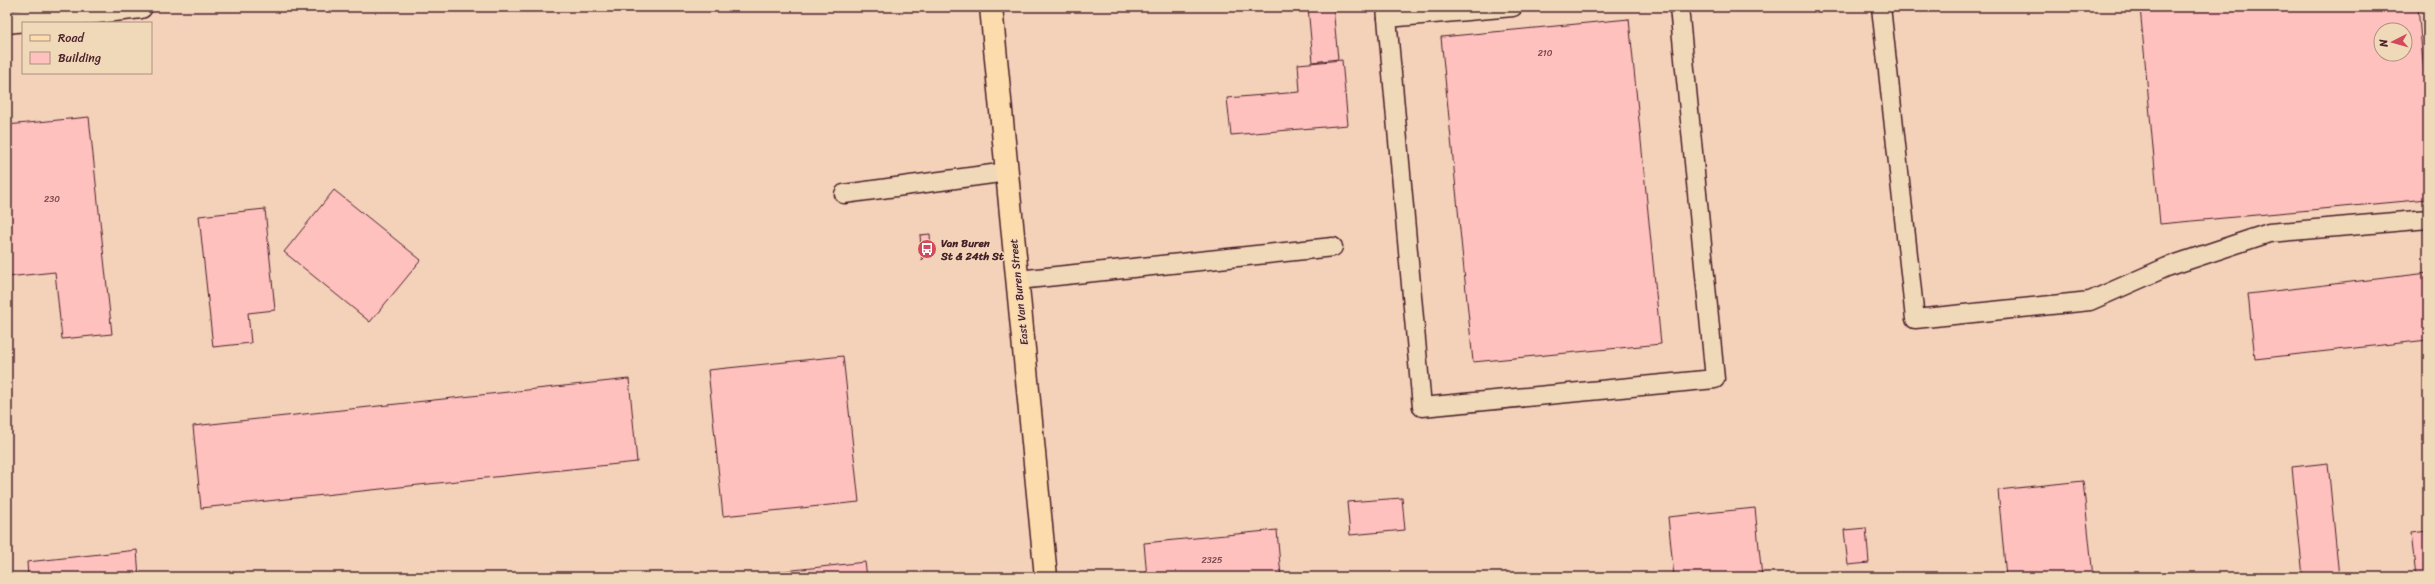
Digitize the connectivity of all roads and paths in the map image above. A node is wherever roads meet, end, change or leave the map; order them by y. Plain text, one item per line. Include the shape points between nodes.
1 (141, 7) edge
2 (991, 7) edge
3 (1513, 7) edge
4 (1679, 7) edge
5 (1881, 7) edge
6 (1386, 13) edge
7 (7, 22) edge
8 (1007, 172) junction
9 (844, 194) dead end
10 (2428, 219) edge
11 (1333, 247) dead end
12 (1018, 280) junction
13 (1046, 577) edge

1 - 7 main road
2 - 8 main road, East Van Buren Street
3 - 6 lane
4 - 6 lane via 1715,379 1422,407
5 - 10 lane via 1915,319 2090,301 2174,265 2269,233
8 - 9 lane
8 - 12 main road, East Van Buren Street
11 - 12 lane
12 - 13 main road, East Van Buren Street

